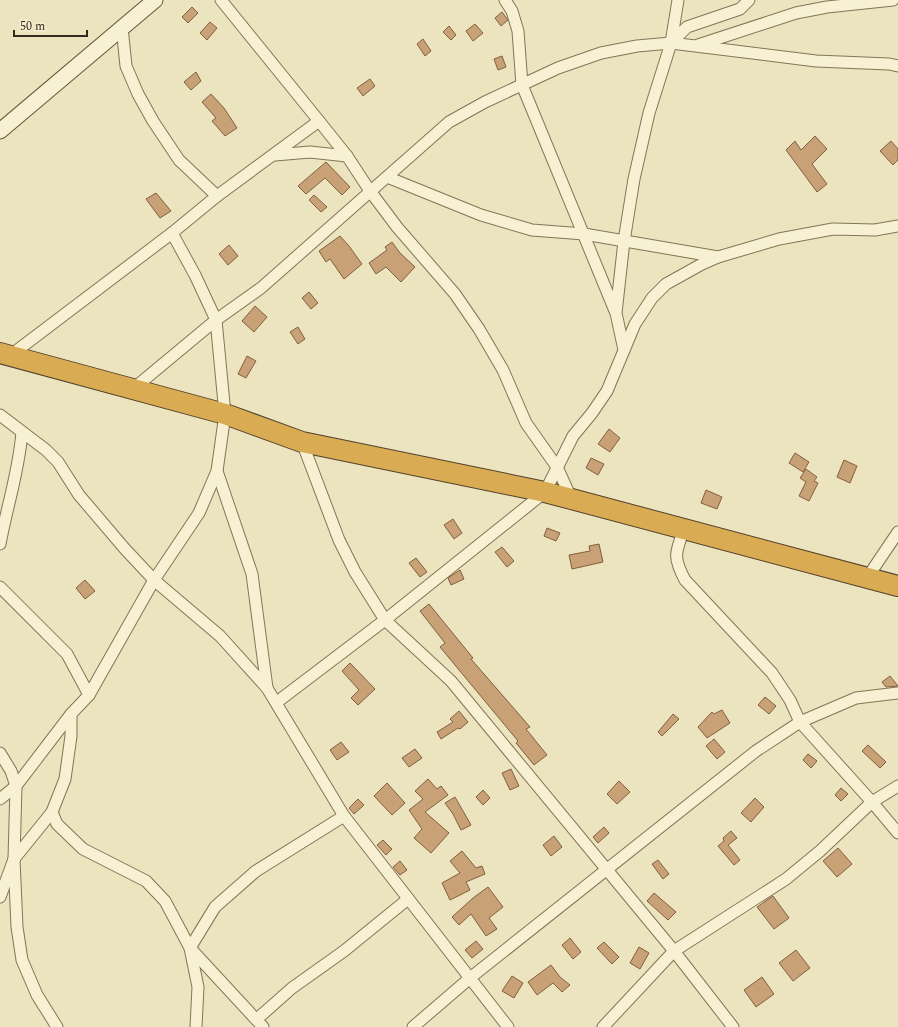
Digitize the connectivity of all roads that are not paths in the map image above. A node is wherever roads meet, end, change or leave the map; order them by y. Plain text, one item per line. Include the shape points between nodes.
1 (155, 0) edge
2 (221, 0) edge
3 (505, 0) edge
4 (678, 0) edge
5 (749, 0) edge
6 (893, 0) edge
7 (122, 27) junction
8 (671, 43) junction
9 (696, 46) junction
10 (898, 66) edge
11 (522, 85) junction
12 (320, 121) junction
13 (0, 131) edge
14 (273, 156) junction
15 (347, 156) junction
16 (387, 177) junction
17 (370, 191) junction
18 (217, 196) junction
19 (898, 226) edge
20 (172, 233) junction
21 (584, 234) junction
22 (624, 241) junction
23 (718, 257) junction
24 (616, 313) junction
25 (216, 320) junction
26 (624, 351) junction
27 (5, 354) edge
28 (133, 389) junction
29 (225, 414) junction
30 (0, 415) edge
31 (22, 432) junction
32 (302, 442) junction
33 (557, 467) junction
34 (217, 471) junction
35 (545, 492) junction
36 (572, 500) junction
37 (684, 530) junction
38 (898, 532) edge
39 (0, 544) edge
40 (867, 578) junction
41 (154, 580) junction
42 (898, 586) edge
43 (0, 587) edge
44 (385, 620) junction
45 (267, 688) junction
46 (898, 692) edge
47 (89, 695) junction
48 (277, 702) junction
49 (72, 714) junction
50 (800, 722) junction
51 (0, 753) edge
52 (16, 786) junction
53 (898, 786) edge
54 (0, 799) edge
55 (872, 802) junction
56 (52, 812) junction
57 (344, 816) junction
58 (898, 833) edge
59 (14, 859) junction
60 (606, 870) junction
61 (0, 897) edge
62 (408, 899) junction
63 (190, 948) junction
64 (674, 952) junction
65 (470, 978) junction
66 (260, 1023) edge
67 (57, 1027) edge
68 (196, 1027) edge
69 (413, 1027) edge
70 (508, 1027) edge
71 (603, 1027) edge
72 (733, 1027) edge

1 - 7 main road
2 - 12 street
3 - 11 street via 512,10 518,30
4 - 8 street
5 - 8 street via 740,9 687,27
6 - 9 street via 796,13
7 - 13 main road
7 - 18 street via 126,66 153,121 179,160
8 - 9 street
8 - 11 street via 601,53 558,68
8 - 22 street via 634,179
9 - 10 street via 816,61
11 - 16 street via 450,122
11 - 21 street
12 - 14 street
12 - 15 street
14 - 15 street via 310,152
14 - 18 street
15 - 17 street
16 - 17 street
16 - 21 street via 481,215 532,230
17 - 25 street via 262,288
17 - 33 street via 397,227 455,294 479,329 503,370 526,424
18 - 20 street
19 - 23 street via 875,230 814,231
20 - 25 street
20 - 27 street
21 - 22 street
21 - 24 street
22 - 23 street
22 - 24 street
23 - 26 street via 666,284 652,298 635,324
24 - 26 street
25 - 28 street
25 - 29 street
26 - 33 street via 607,391 573,436
27 - 28 highway
28 - 29 highway
29 - 32 highway
29 - 34 street
30 - 31 street
31 - 39 street via 16,478 4,519
31 - 41 street via 58,462 80,495
32 - 35 highway
32 - 44 street via 338,540
33 - 35 street
33 - 36 street
34 - 41 street via 200,512
34 - 45 street via 252,574
35 - 36 highway
35 - 44 street
36 - 37 highway
37 - 40 highway
37 - 50 street via 677,548 677,565 684,580 772,673 790,700
38 - 40 street
40 - 42 highway
41 - 45 street via 220,636
41 - 47 street
43 - 47 street via 67,654
44 - 48 street
44 - 60 street via 451,681
45 - 48 street
46 - 50 street via 856,698
47 - 49 street
48 - 57 street
49 - 52 street
49 - 56 street via 65,779
50 - 55 street
50 - 60 street via 756,751
51 - 52 street via 11,771
52 - 54 street
52 - 59 street
53 - 55 street
55 - 58 street
55 - 64 street via 786,879
56 - 59 street
56 - 63 street via 57,824 82,849 146,881 165,901
57 - 62 street
57 - 63 street via 256,871 215,907
59 - 61 street
59 - 67 street via 17,928 22,960 37,995
60 - 64 street
60 - 65 street
62 - 65 street
62 - 66 street via 344,951 292,988
63 - 66 street
63 - 68 street via 198,987
64 - 71 street
64 - 72 street
65 - 69 street
65 - 70 street

